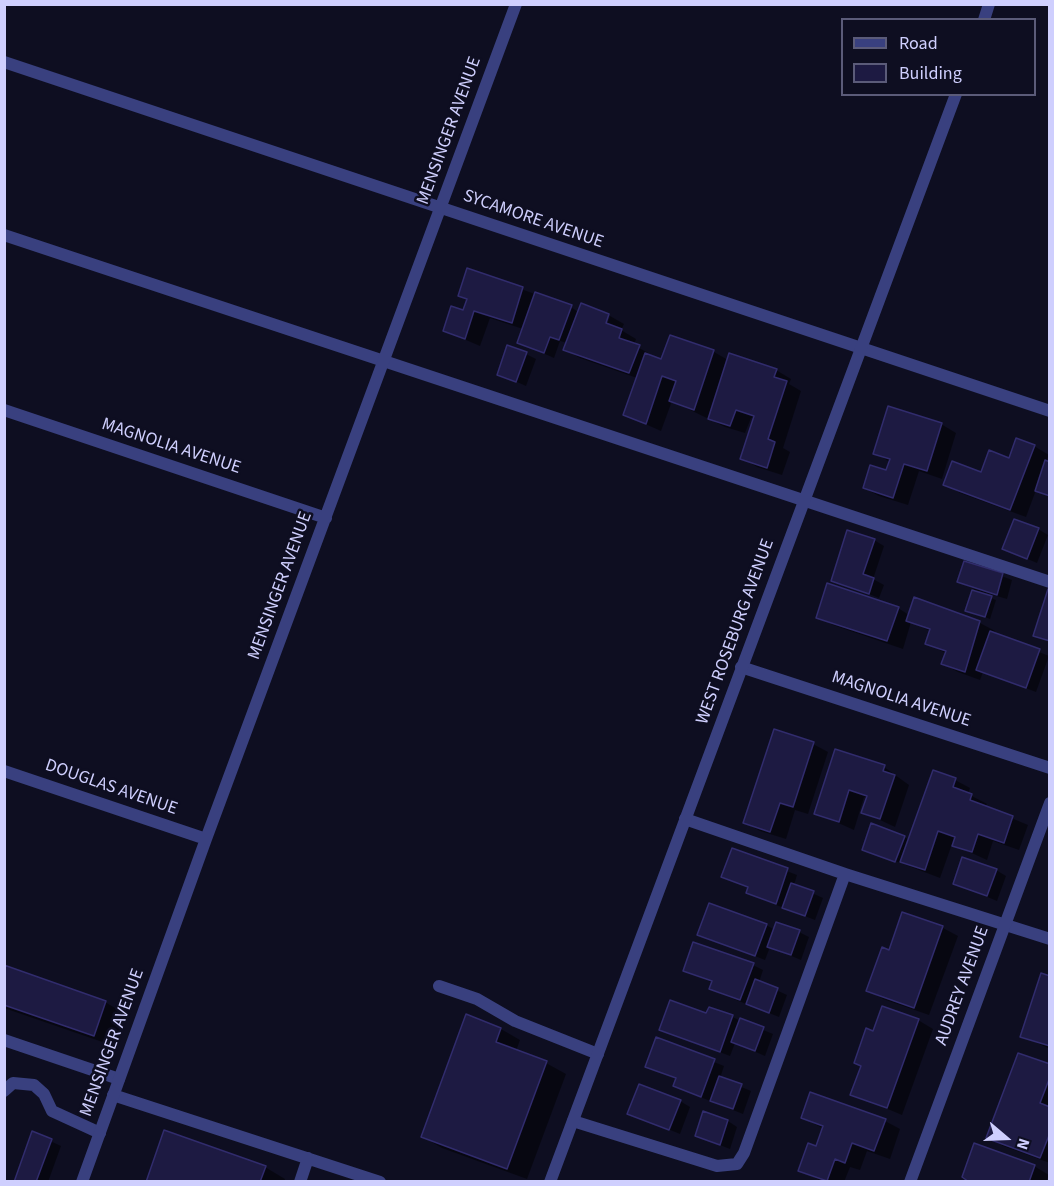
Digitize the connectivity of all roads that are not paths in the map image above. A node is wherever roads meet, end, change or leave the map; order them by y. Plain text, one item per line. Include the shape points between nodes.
1 (516, 4) edge
2 (4, 62) edge
3 (955, 96) edge
4 (441, 207) junction
5 (4, 235) edge
6 (860, 349) junction
7 (384, 361) junction
8 (4, 410) edge
9 (1050, 411) edge
10 (803, 501) junction
11 (326, 518) junction
12 (1050, 582) edge
13 (741, 667) junction
14 (1050, 768) edge
15 (4, 771) edge
16 (1050, 803) edge
17 (685, 819) junction
18 (206, 839) junction
19 (844, 874) junction
20 (1005, 924) junction
21 (1050, 939) edge
22 (439, 986) dead end
23 (4, 1040) edge
24 (598, 1054) junction
25 (119, 1079) junction
26 (4, 1091) edge
27 (113, 1095) junction
28 (573, 1121) junction
29 (100, 1133) junction
30 (308, 1158) junction
31 (373, 1180) edge
32 (82, 1182) edge
33 (300, 1182) edge
34 (550, 1182) edge
35 (910, 1182) edge

1 - 4 street, MENSINGER AVENUE
2 - 4 street, SYCAMORE AVENUE
3 - 6 street, WEST ROSEBURG AVENUE
4 - 6 street, SYCAMORE AVENUE
4 - 7 street, MENSINGER AVENUE
5 - 7 street
6 - 9 street, SYCAMORE AVENUE
6 - 10 street, WEST ROSEBURG AVENUE
7 - 10 street
7 - 11 street, MENSINGER AVENUE
8 - 11 street, MAGNOLIA AVENUE
10 - 12 street
10 - 13 street, WEST ROSEBURG AVENUE
11 - 18 street, MENSINGER AVENUE
13 - 14 street, MAGNOLIA AVENUE
13 - 17 street, WEST ROSEBURG AVENUE
15 - 18 street, DOUGLAS AVENUE
16 - 20 street, AUDREY AVENUE
17 - 19 street
17 - 24 street, WEST ROSEBURG AVENUE
18 - 25 street, MENSINGER AVENUE
19 - 20 street
19 - 28 street via 737,1164 717,1166
20 - 21 street
20 - 35 street, AUDREY AVENUE
22 - 24 street
23 - 25 street
24 - 28 street, WEST ROSEBURG AVENUE
25 - 27 street, MENSINGER AVENUE
26 - 29 street via 13,1083 34,1084 52,1111
27 - 29 street, MENSINGER AVENUE
27 - 30 street
28 - 34 street, WEST ROSEBURG AVENUE
29 - 32 street, MENSINGER AVENUE
30 - 31 street
30 - 33 street

